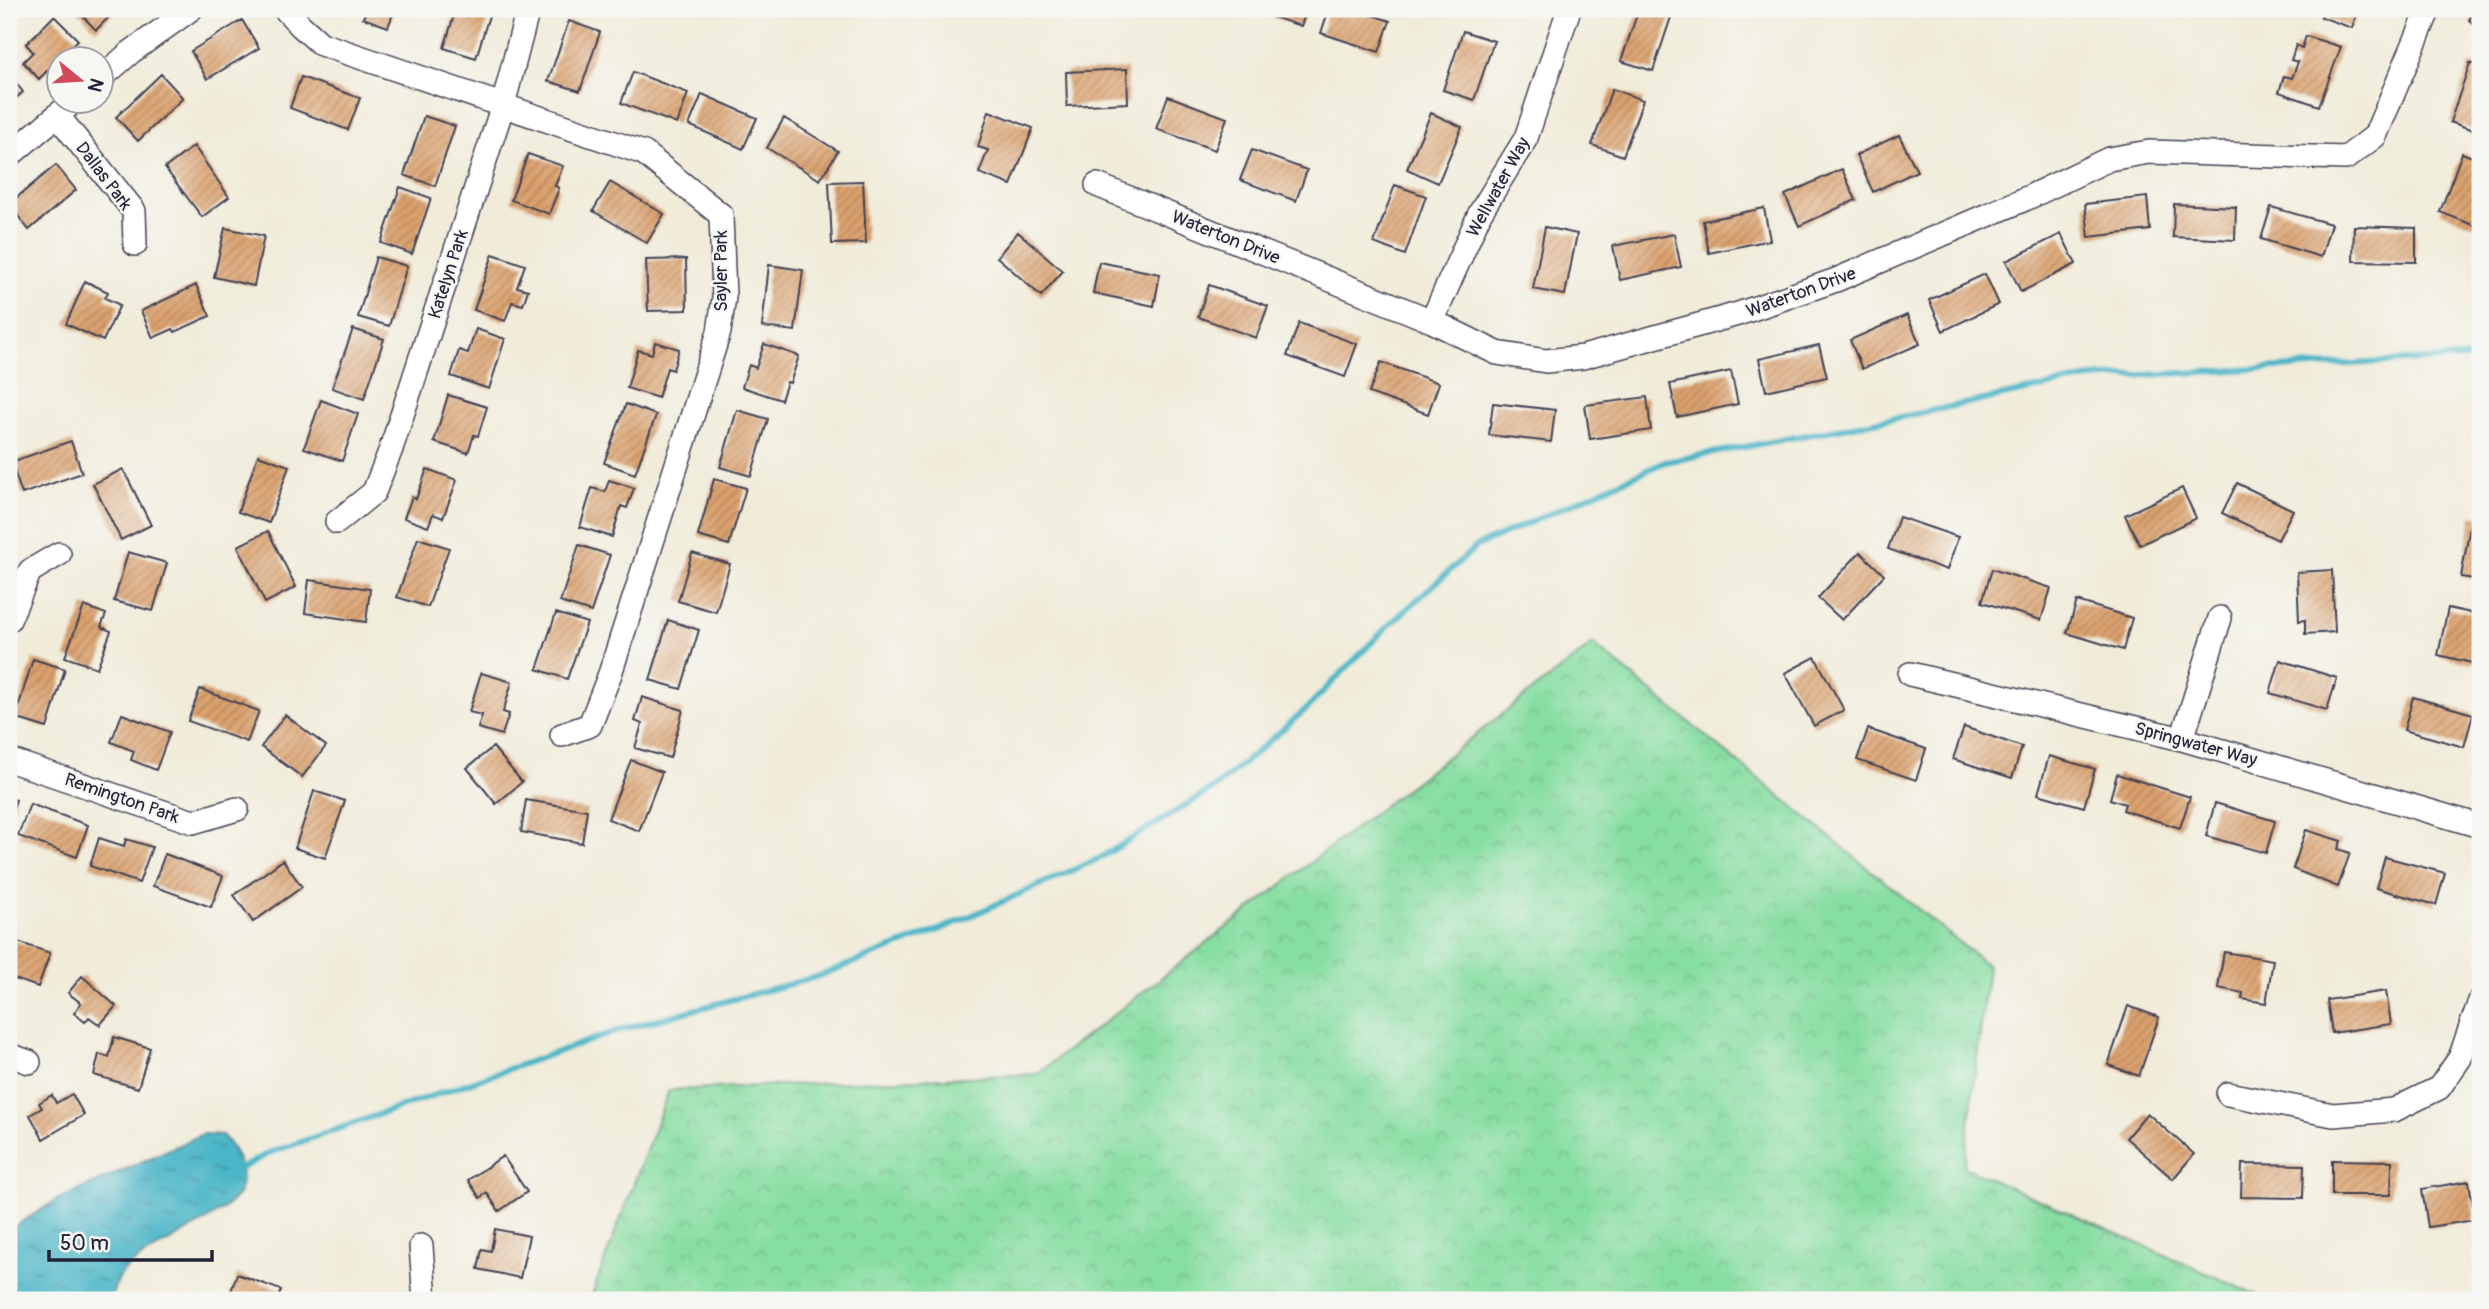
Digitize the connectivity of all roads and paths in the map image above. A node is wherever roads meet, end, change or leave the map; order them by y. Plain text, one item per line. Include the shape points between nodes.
1 (191, 9) edge
2 (285, 9) edge
3 (528, 9) edge
4 (2429, 9) edge
5 (1565, 10) edge
6 (116, 65) edge
7 (503, 105) junction
8 (56, 116) edge
9 (70, 116) edge
10 (9, 156) edge
11 (1097, 185) dead end
12 (135, 244) dead end
13 (1432, 321) junction
14 (337, 522) dead end
15 (59, 554) dead end
16 (2220, 618) dead end
17 (9, 620) edge
18 (1910, 674) dead end
19 (562, 735) dead end
20 (2182, 739) junction
21 (9, 760) edge
22 (237, 809) dead end
23 (2480, 826) edge
24 (2480, 1000) edge
25 (2228, 1094) dead end
26 (421, 1246) dead end
27 (425, 1300) edge

1 - 6 street
2 - 7 street, Sayler Park via 321,44
3 - 7 street, Katelyn Park
4 - 13 street, Waterton Drive via 2375,136 2346,158 2149,152 2109,159 1836,280 1738,314 1583,357 1546,361 1497,353
5 - 13 street, Wellwater Way via 1526,138 1480,213
7 - 14 street, Katelyn Park via 374,492
7 - 19 street, Sayler Park via 644,153 721,215 724,297 719,332 610,674 590,725
8 - 10 street
9 - 12 street, Dallas Park via 134,211
11 - 13 street, Waterton Drive
15 - 17 street via 30,571
16 - 20 street
18 - 20 street, Springwater Way
20 - 23 street, Springwater Way
21 - 22 street, Remington Park via 193,822
24 - 25 street via 2460,1058 2439,1088 2393,1110 2333,1115
26 - 27 street

